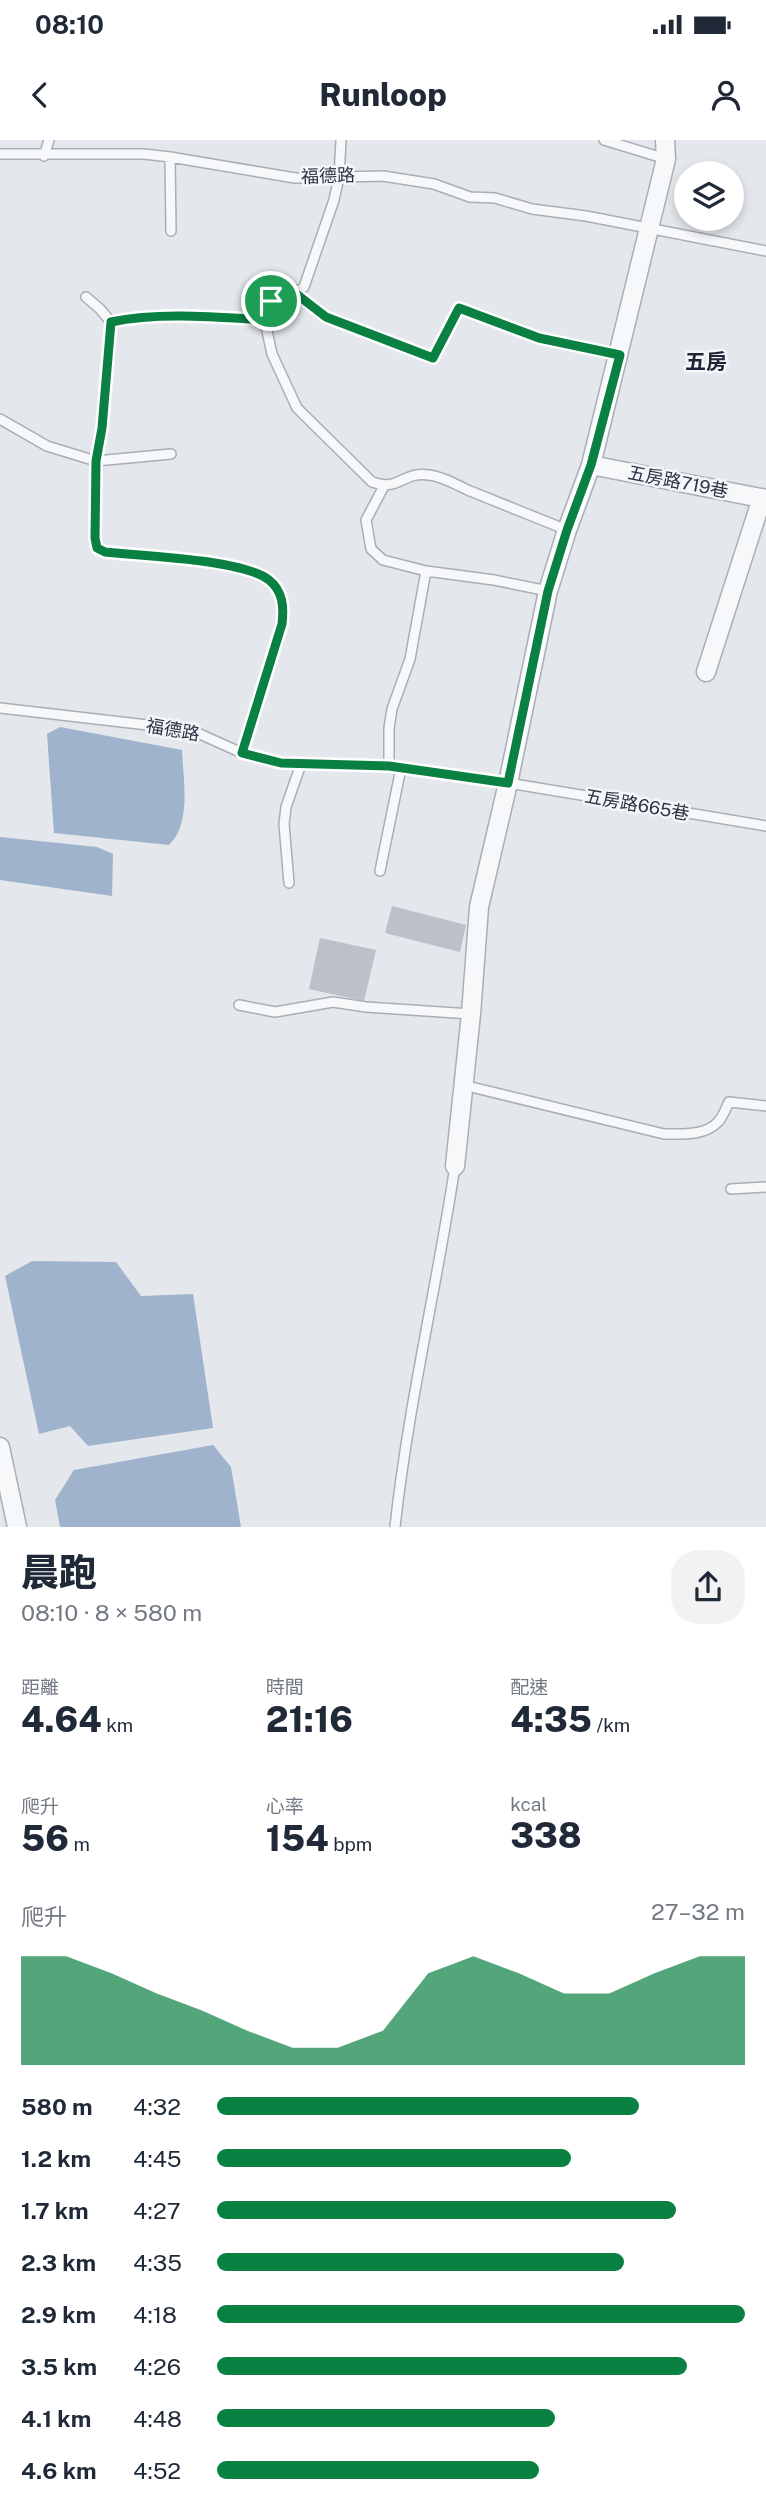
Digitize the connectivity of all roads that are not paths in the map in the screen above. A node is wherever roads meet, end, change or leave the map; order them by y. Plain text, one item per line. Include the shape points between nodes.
1 (49, 140) edge
2 (341, 140) edge
3 (604, 140) edge
4 (665, 140) edge
5 (0, 154) edge
6 (44, 156) junction
7 (170, 157) junction
8 (666, 159) junction
9 (339, 177) junction
10 (651, 228) junction
11 (171, 232) dead end
12 (766, 251) edge
13 (295, 293) junction
14 (86, 297) dead end
15 (264, 320) junction
16 (111, 322) junction
17 (620, 355) junction
18 (0, 419) edge
19 (171, 454) dead end
20 (96, 461) junction
21 (591, 465) junction
22 (384, 486) junction
23 (764, 498) edge
24 (567, 530) junction
25 (426, 571) junction
26 (548, 591) junction
27 (706, 672) dead end
28 (0, 708) edge
29 (242, 753) junction
30 (301, 764) junction
31 (389, 766) junction
32 (401, 768) junction
33 (508, 783) junction
34 (766, 827) edge
35 (380, 871) dead end
36 (289, 883) dead end
37 (239, 1005) dead end
38 (471, 1013) junction
39 (463, 1085) junction
40 (766, 1106) edge
41 (455, 1166) joint
42 (766, 1187) edge
43 (731, 1189) dead end
44 (0, 1447) edge
45 (17, 1527) edge
46 (395, 1527) edge

1 - 6 lane
2 - 9 lane
3 - 8 lane
4 - 8 street
5 - 6 lane, 福德路
6 - 7 lane, 福德路
7 - 9 lane, 福德路 via 295,178
7 - 11 lane
8 - 10 street
9 - 10 lane, 福德路 via 372,175 416,181 470,197
9 - 13 lane via 304,287
10 - 12 lane, 福德路
10 - 17 street
13 - 15 lane via 262,308
13 - 17 lane via 326,317 433,358 459,308 539,338
14 - 16 lane
15 - 16 lane via 140,318
15 - 22 lane via 271,354 298,408 372,482
16 - 20 lane
17 - 21 street
18 - 20 lane via 47,446
19 - 20 lane
20 - 29 lane via 97,548 248,569 269,580 281,594 282,624
21 - 23 street, 五房路719巷
21 - 24 street
22 - 24 lane via 427,474
22 - 25 lane via 366,520 371,549 383,560
23 - 27 street
24 - 26 street
25 - 26 lane
25 - 31 lane via 410,659 390,718
26 - 33 street
28 - 29 lane, 福德路 via 191,730
29 - 30 lane, 福德路
30 - 31 lane, 福德路
30 - 36 lane via 284,824
31 - 32 lane, 福德路
32 - 33 lane, 福德路
32 - 35 lane
33 - 34 lane, 五房路665巷
33 - 38 street via 479,907
37 - 38 lane via 275,1012 333,1002
38 - 39 street
39 - 40 lane via 664,1134 706,1130 719,1122 729,1102
39 - 41 street
41 - 46 lane via 402,1463
42 - 43 lane
44 - 45 street

